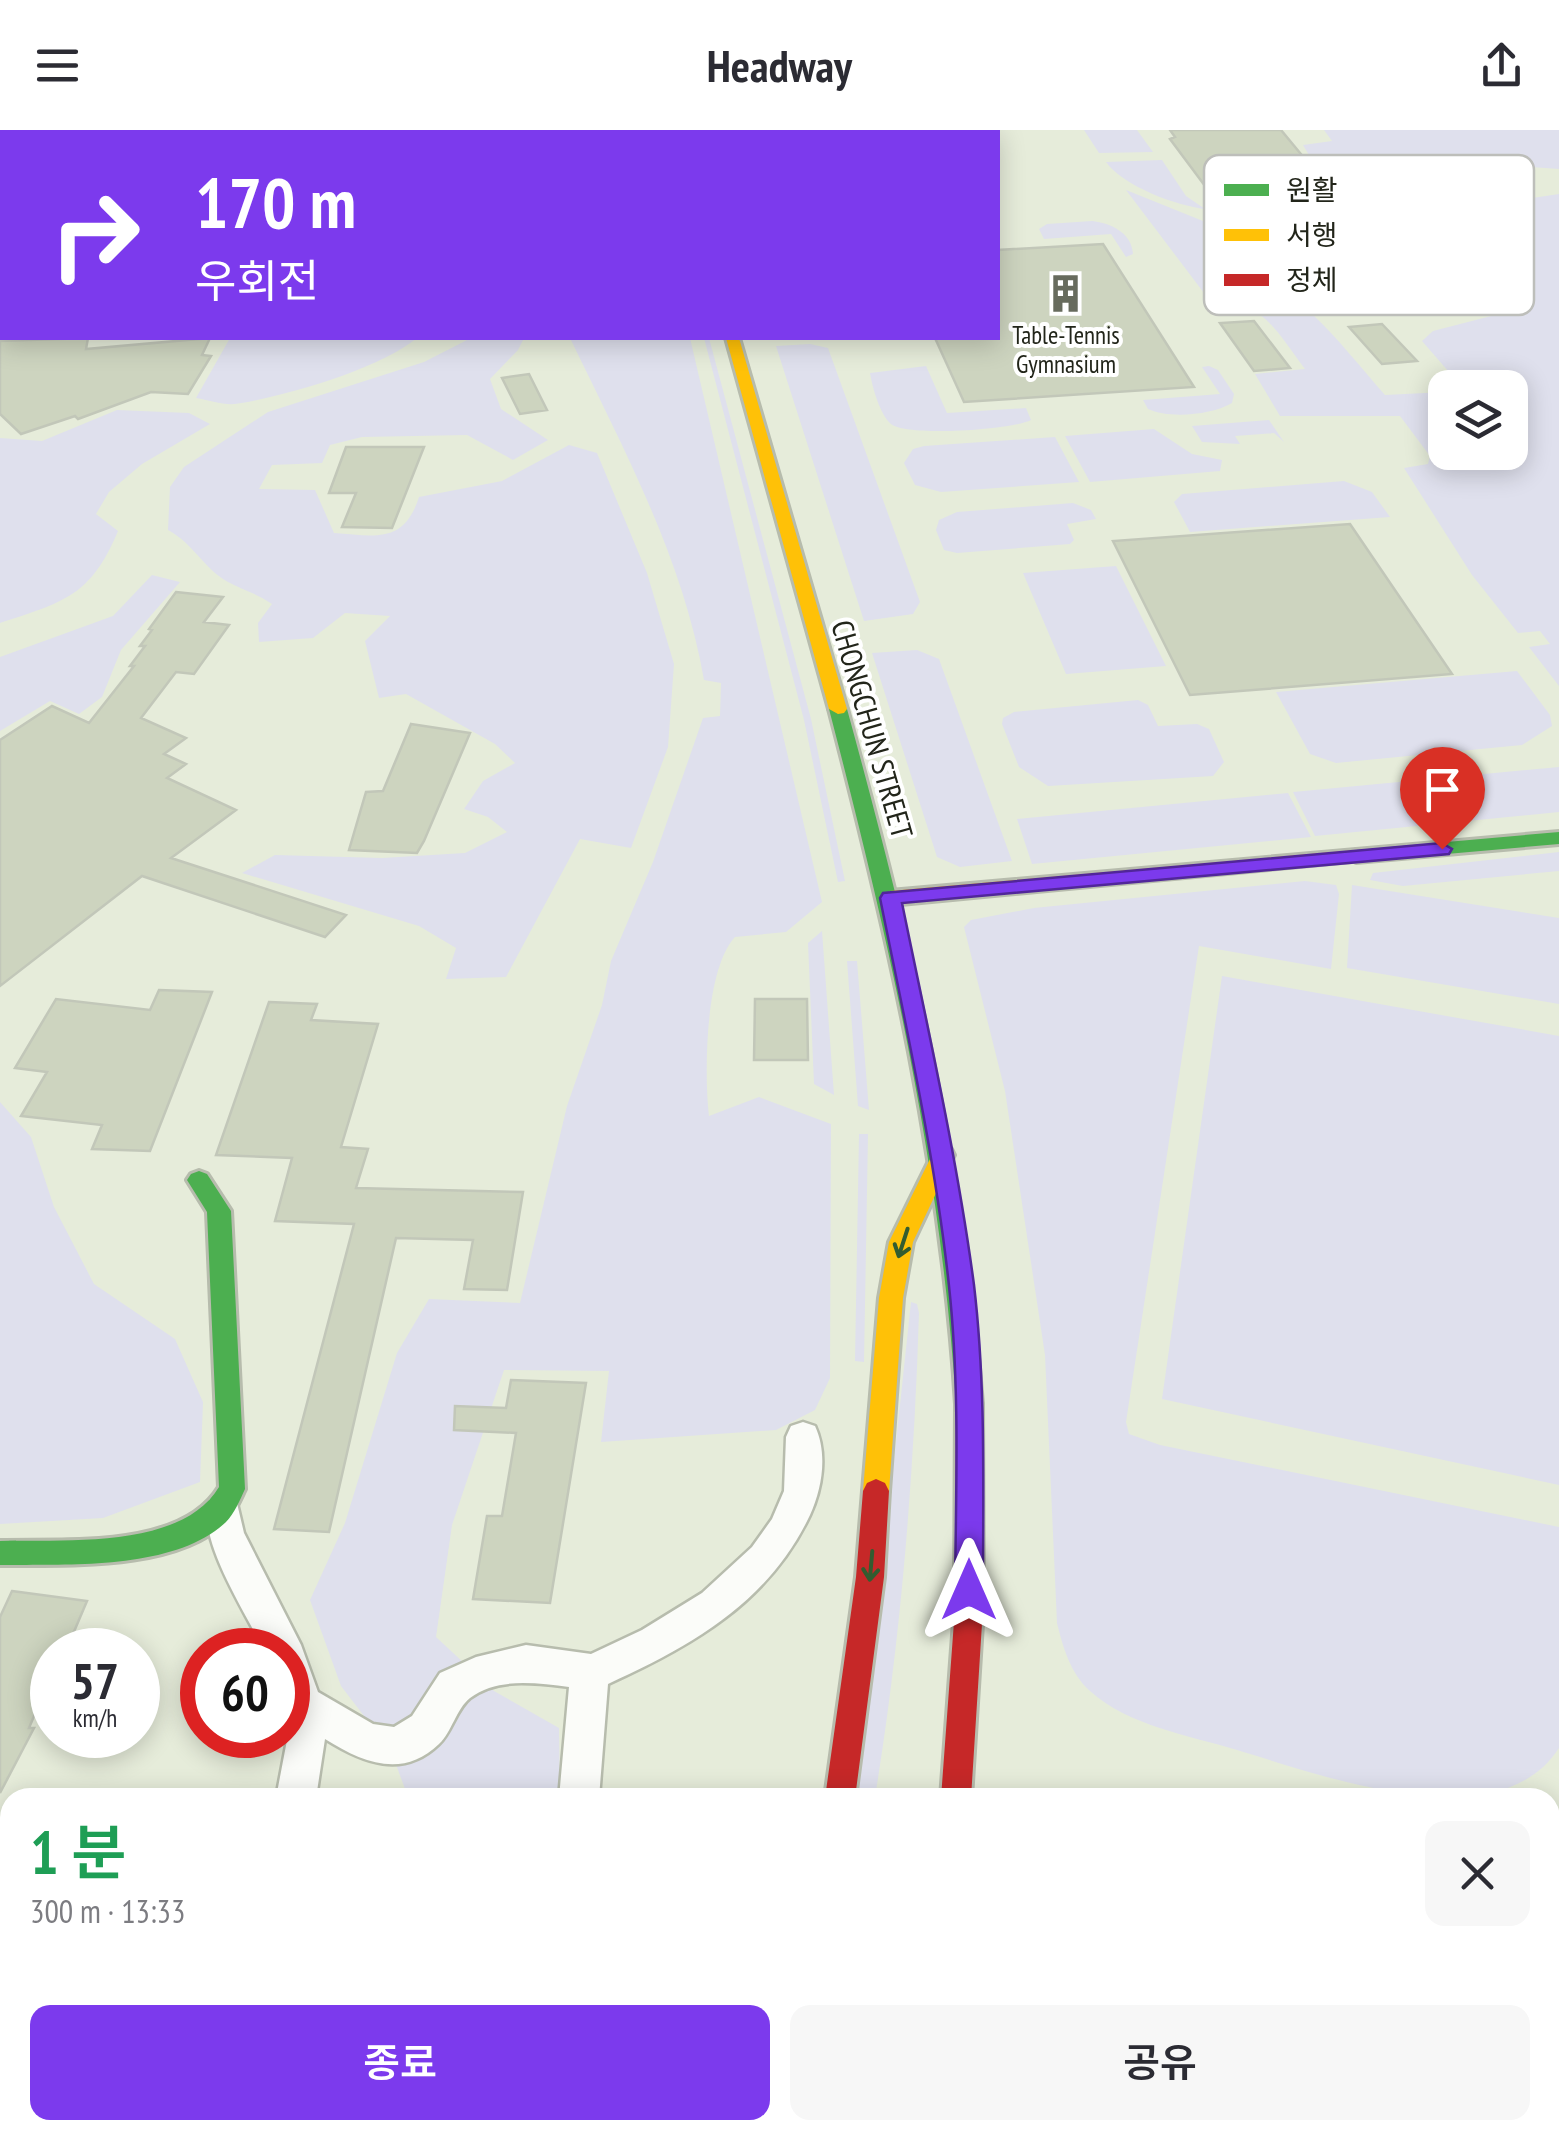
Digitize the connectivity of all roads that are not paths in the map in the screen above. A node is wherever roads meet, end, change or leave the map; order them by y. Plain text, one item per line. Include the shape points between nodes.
1 (733, 340) edge
2 (1559, 838) edge
3 (890, 898) junction
4 (943, 1154) junction
5 (199, 1180) dead end
6 (803, 1436) dead end
7 (223, 1510) junction
8 (0, 1553) edge
9 (273, 1628) edge
10 (592, 1672) junction
11 (310, 1708) edge
12 (305, 1758) edge
13 (300, 1788) edge
14 (580, 1788) edge
15 (841, 1788) edge
16 (957, 1788) edge

1 - 3 main road, CHONGCHUN STREET
2 - 3 main road
3 - 4 main road, CHONGCHUN STREET
4 -> 15 main road via 901,1242 891,1298 870,1576
4 - 16 main road, CHONGCHUN STREET via 962,1290 970,1452 969,1659
5 - 7 main road via 219,1211 223,1264 232,1489
6 - 10 street via 802,1495 768,1560 704,1615
7 - 8 main road via 187,1533 111,1549
7 - 9 street via 226,1535
10 - 11 street via 526,1663 489,1670 454,1686 426,1730 398,1748 367,1743
10 - 14 street
12 - 13 street

